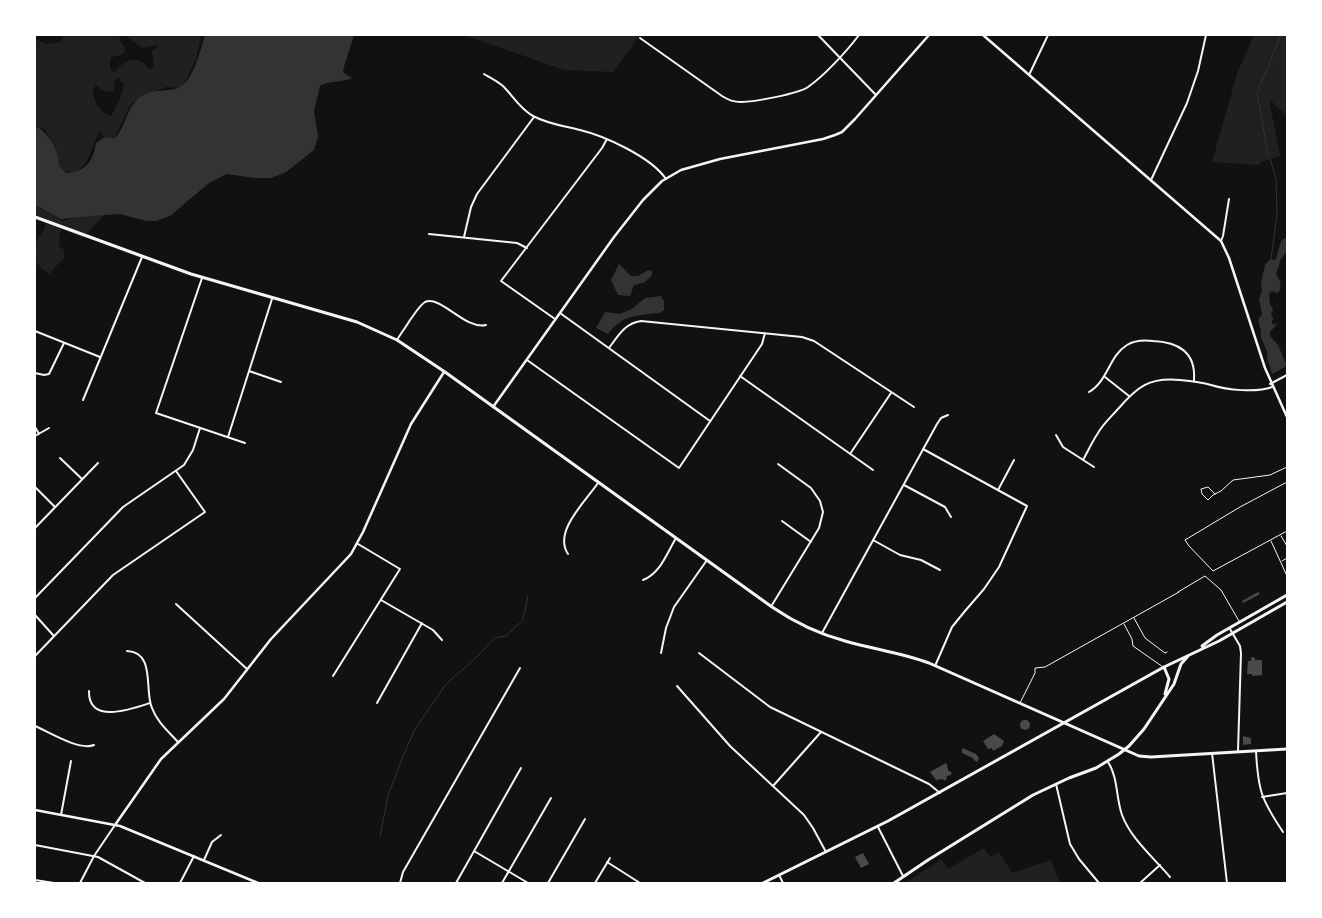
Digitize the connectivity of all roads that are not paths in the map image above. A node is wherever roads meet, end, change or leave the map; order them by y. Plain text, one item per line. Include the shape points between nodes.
1 (818, 35) edge
2 (859, 35) edge
3 (929, 35) edge
4 (983, 35) edge
5 (1048, 35) edge
6 (1206, 35) edge
7 (640, 38) dead end
8 (840, 57) junction
9 (484, 74) dead end
10 (1029, 75) junction
11 (876, 95) junction
12 (534, 117) junction
13 (608, 139) junction
14 (666, 179) junction
15 (1151, 180) junction
16 (1229, 198) dead end
17 (35, 217) edge
18 (429, 234) dead end
19 (464, 237) junction
20 (1220, 241) junction
21 (527, 248) junction
22 (142, 257) junction
23 (202, 278) junction
24 (272, 297) junction
25 (560, 313) junction
26 (556, 319) junction
27 (486, 325) dead end
28 (35, 331) edge
29 (765, 333) junction
30 (397, 340) junction
31 (64, 343) junction
32 (610, 348) junction
33 (100, 357) junction
34 (527, 360) junction
35 (249, 371) junction
36 (444, 372) junction
37 (35, 373) edge
38 (1287, 375) edge
39 (740, 376) junction
40 (1105, 377) junction
41 (1194, 381) junction
42 (281, 382) dead end
43 (1271, 385) junction
44 (1089, 392) dead end
45 (891, 393) junction
46 (1129, 396) junction
47 (83, 400) dead end
48 (494, 407) junction
49 (914, 407) dead end
50 (948, 415) dead end
51 (1287, 417) edge
52 (710, 421) junction
53 (35, 427) edge
54 (49, 428) dead end
55 (200, 428) junction
56 (39, 434) junction
57 (1056, 435) dead end
58 (35, 436) edge
59 (228, 437) junction
60 (245, 443) dead end
61 (923, 449) junction
62 (850, 454) junction
63 (60, 458) dead end
64 (1014, 460) dead end
65 (1083, 460) junction
66 (98, 463) dead end
67 (778, 464) dead end
68 (1094, 467) dead end
69 (1287, 467) edge
70 (873, 470) dead end
71 (176, 471) junction
72 (82, 479) junction
73 (1287, 482) edge
74 (598, 483) junction
75 (904, 484) junction
76 (35, 487) edge
77 (998, 490) junction
78 (1214, 494) junction
79 (55, 507) junction
80 (951, 517) dead end
81 (782, 521) dead end
82 (35, 528) edge
83 (1287, 531) edge
84 (1281, 535) junction
85 (676, 538) junction
86 (873, 540) junction
87 (1270, 540) junction
88 (811, 542) junction
89 (357, 544) junction
90 (1287, 546) edge
91 (568, 554) dead end
92 (1287, 558) edge
93 (707, 560) junction
94 (1281, 561) junction
95 (940, 570) dead end
96 (1287, 576) edge
97 (643, 580) dead end
98 (1287, 594) edge
99 (35, 598) edge
100 (381, 600) junction
101 (1287, 602) edge
102 (176, 604) dead end
103 (772, 607) junction
104 (35, 615) edge
105 (1134, 617) junction
106 (1239, 622) junction
107 (422, 623) junction
108 (1123, 623) junction
109 (1229, 627) junction
110 (1233, 633) junction
111 (822, 634) junction
112 (54, 636) junction
113 (442, 640) dead end
114 (1198, 650) junction
115 (126, 651) dead end
116 (1167, 652) dead end
117 (661, 653) dead end
118 (699, 653) dead end
119 (1190, 654) junction
120 (35, 656) edge
121 (935, 666) junction
122 (1164, 667) junction
123 (520, 668) dead end
124 (247, 669) junction
125 (333, 676) dead end
126 (677, 686) dead end
127 (88, 691) dead end
128 (1162, 700) junction
129 (150, 703) junction
130 (376, 703) dead end
131 (1020, 703) junction
132 (1064, 722) junction
133 (35, 726) edge
134 (821, 731) junction
135 (178, 742) junction
136 (94, 745) dead end
137 (1287, 749) edge
138 (1124, 750) junction
139 (1256, 751) junction
140 (1238, 752) junction
141 (1212, 753) junction
142 (71, 761) dead end
143 (1108, 762) junction
144 (522, 768) dead end
145 (1056, 784) junction
146 (773, 786) junction
147 (940, 792) junction
148 (1287, 793) edge
149 (1262, 797) junction
150 (551, 798) dead end
151 (35, 810) edge
152 (61, 815) junction
153 (585, 819) dead end
154 (115, 825) junction
155 (878, 827) junction
156 (1283, 832) dead end
157 (221, 835) dead end
158 (35, 845) edge
159 (474, 851) junction
160 (826, 852) junction
161 (94, 856) junction
162 (194, 856) junction
163 (610, 858) dead end
164 (204, 860) junction
165 (608, 862) junction
166 (1160, 865) junction
167 (508, 872) junction
168 (779, 875) junction
169 (903, 876) junction
170 (1170, 877) dead end
171 (35, 880) edge
172 (54, 883) edge
173 (80, 883) edge
174 (145, 883) edge
175 (180, 883) edge
176 (258, 883) edge
177 (400, 883) edge
178 (456, 883) edge
179 (502, 883) edge
180 (528, 883) edge
181 (548, 883) edge
182 (595, 883) edge
183 (640, 883) edge
184 (763, 883) edge
185 (783, 883) edge
186 (894, 883) edge
187 (1099, 883) edge
188 (1140, 883) edge
189 (1227, 883) edge

1 - 8 street
2 - 8 street
3 - 11 street
4 - 10 street
5 - 10 street
6 - 15 street via 1187,103
7 - 8 street via 728,100 741,102 803,90
8 - 11 street
9 - 12 street via 499,83
10 - 15 street
11 - 14 street via 850,125 835,135 728,156 687,168
12 - 13 street
12 - 19 street via 477,194
13 - 14 street via 638,156
13 - 21 street
14 - 25 street via 628,218
15 - 20 street
16 - 20 street
17 - 22 main road
18 - 19 street
19 - 21 street via 517,243
20 - 43 street via 1229,258
21 - 26 street via 501,281
22 - 23 main road
22 - 33 street
23 - 24 main road
23 - 55 street via 156,413
24 - 30 main road via 349,319
24 - 35 street
25 - 26 street
25 - 32 street
26 - 34 street
27 - 30 street via 473,324 429,301 419,308
28 - 31 street
29 - 32 street via 642,321 624,328
29 - 39 street via 762,344
29 - 45 street via 812,340
30 - 36 main road
31 - 33 street
31 - 37 street via 48,375
32 - 52 street
33 - 47 street
34 - 48 street
34 - 52 street via 679,468
35 - 42 street
35 - 59 street
36 - 48 main road
36 - 89 street via 411,424
38 - 43 street
39 - 52 street
39 - 62 street
40 - 41 street via 1116,355 1125,346 1149,340 1170,343 1185,352 1193,365
40 - 44 street
40 - 46 street
41 - 43 street via 1233,390 1260,390
41 - 46 street via 1154,380
43 - 51 street
45 - 49 street
45 - 62 street
46 - 65 street via 1099,431
48 - 74 main road
50 - 61 street via 941,418
53 - 56 street
54 - 56 street
55 - 59 street
55 - 71 street via 189,458
56 - 58 street
57 - 65 street via 1061,445
59 - 60 street
61 - 75 street
61 - 77 street
62 - 70 street
63 - 72 street
64 - 77 street
65 - 68 street
66 - 72 street
67 - 88 street via 811,488 820,501 821,523
69 - 78 lane via 1270,476 1236,479
71 - 99 street via 123,507
71 - 112 street via 205,512 113,575
72 - 79 street
73 - 87 lane via 1185,540 1213,571
74 - 85 main road
74 - 91 street via 565,531 564,546
75 - 80 street via 945,507
75 - 86 street
76 - 79 street
77 - 121 street via 1027,506 999,566 952,627
78 - 78 lane via 1208,487 1202,489 1208,500
79 - 82 street
81 - 88 street
83 - 84 lane
84 - 87 lane
84 - 90 lane
85 - 93 main road
85 - 97 street via 658,568
86 - 95 street via 900,555 921,560
86 - 111 street
87 - 94 lane
88 - 103 street
89 - 100 street via 400,570
89 - 124 street
92 - 94 lane
93 - 103 main road
93 - 117 street via 674,607
94 - 96 lane
98 - 106 main road
100 - 107 street
100 - 125 street
101 - 110 main road
102 - 124 street
103 - 111 main road
104 - 112 street
105 - 106 lane via 1205,576 1221,590
105 - 108 lane
105 - 116 lane via 1145,638
106 - 109 main road
107 - 113 street
107 - 130 street
108 - 122 lane via 1132,644
108 - 131 lane via 1044,667 1035,668
109 - 110 street
109 - 114 main road
110 - 114 main road
110 - 140 street via 1241,654
111 - 121 main road
112 - 120 street
114 - 119 main road
115 - 129 street via 138,654 145,664
118 - 134 street via 770,707
119 - 122 main road
119 - 128 main road
121 - 131 main road
122 - 128 main road via 1169,682
122 - 132 main road
123 - 177 street via 403,872
124 - 135 street via 224,699
126 - 146 street via 724,740
127 - 129 street via 93,705 106,712 123,712
128 - 138 main road via 1144,729
129 - 135 street via 158,719
131 - 132 main road
132 - 138 main road
132 - 147 main road
133 - 136 street via 77,745
134 - 146 street
134 - 147 street
135 - 154 street via 153,769
137 - 139 main road
138 - 141 main road via 1144,757
138 - 143 main road
139 - 140 main road
139 - 149 street
140 - 141 main road
141 - 189 street
142 - 152 street
143 - 145 main road
143 - 166 street via 1126,823
144 - 159 street
145 - 169 main road
145 - 187 street via 1070,844
146 - 160 street via 808,819
147 - 155 main road
148 - 149 street
149 - 156 street
150 - 167 street
151 - 152 street
152 - 154 street
153 - 181 street
154 - 161 street
154 - 162 street
155 - 160 main road
155 - 169 street
157 - 164 street via 212,842
158 - 161 street
159 - 167 street
159 - 178 street
160 - 168 main road
161 - 173 street
161 - 174 street
162 - 164 street
162 - 175 street
163 - 165 street
164 - 176 street
165 - 182 street
165 - 183 street
166 - 170 street
166 - 188 street
167 - 179 street
167 - 180 street
168 - 184 main road
168 - 185 street
169 - 186 main road
171 - 172 street

